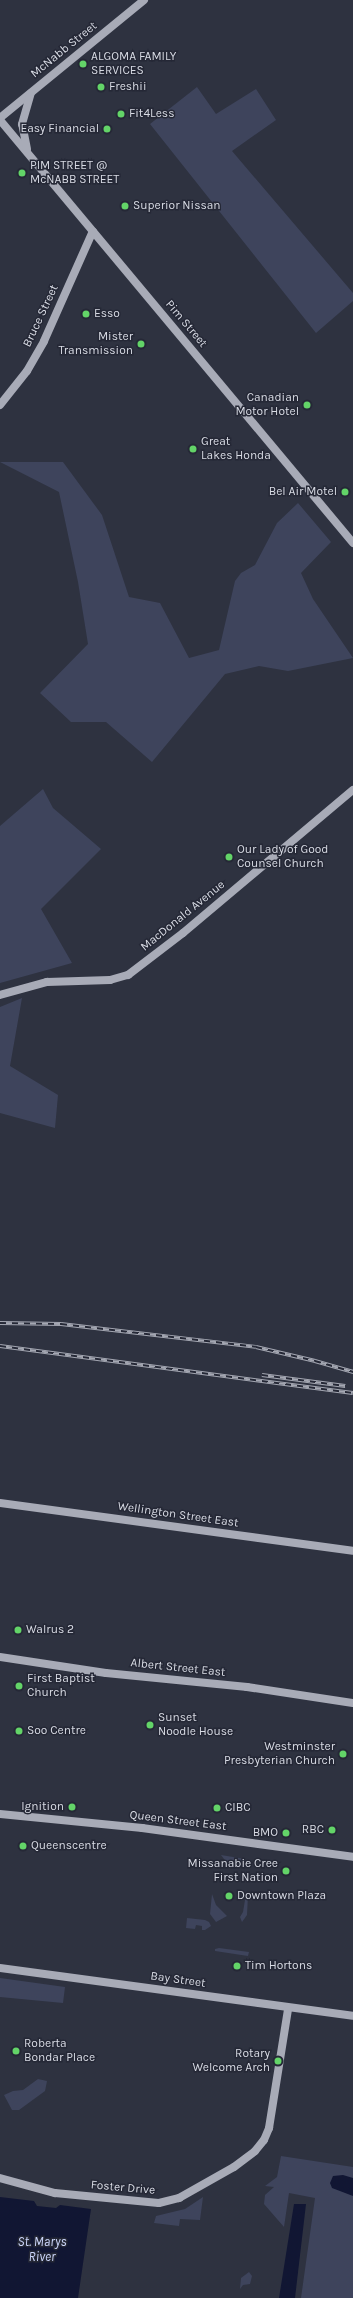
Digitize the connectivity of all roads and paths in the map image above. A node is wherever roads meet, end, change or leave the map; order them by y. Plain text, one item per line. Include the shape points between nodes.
1 (144, 0) edge
2 (32, 92) junction
3 (0, 119) edge
4 (27, 150) junction
5 (93, 231) junction
6 (0, 405) edge
7 (353, 543) edge
8 (353, 790) edge
9 (0, 995) edge
10 (0, 1504) edge
11 (353, 1551) edge
12 (0, 1657) edge
13 (353, 1703) edge
14 (0, 1814) edge
15 (353, 1857) edge
16 (0, 1968) edge
17 (288, 2009) junction
18 (353, 2016) edge
19 (0, 2178) edge

1 - 2 main road, McNabb Street
2 - 3 main road, McNabb Street
2 - 4 main road via 22,124
3 - 4 main road, Pim Street
4 - 5 main road, Pim Street
5 - 6 main road, Bruce Street via 44,341 27,372
5 - 7 main road, Pim Street
8 - 9 main road, MacDonald Avenue via 184,933 128,975 110,980 47,982
10 - 11 main road, Wellington Street East
12 - 13 main road, Albert Street East via 106,1673 232,1686
14 - 15 main road, Queen Street East via 147,1828
16 - 17 main road, Bay Street via 127,1984
17 - 18 main road, Bay Street
17 - 19 main road, Foster Drive via 269,2128 255,2151 234,2167 179,2198 145,2204 55,2193

